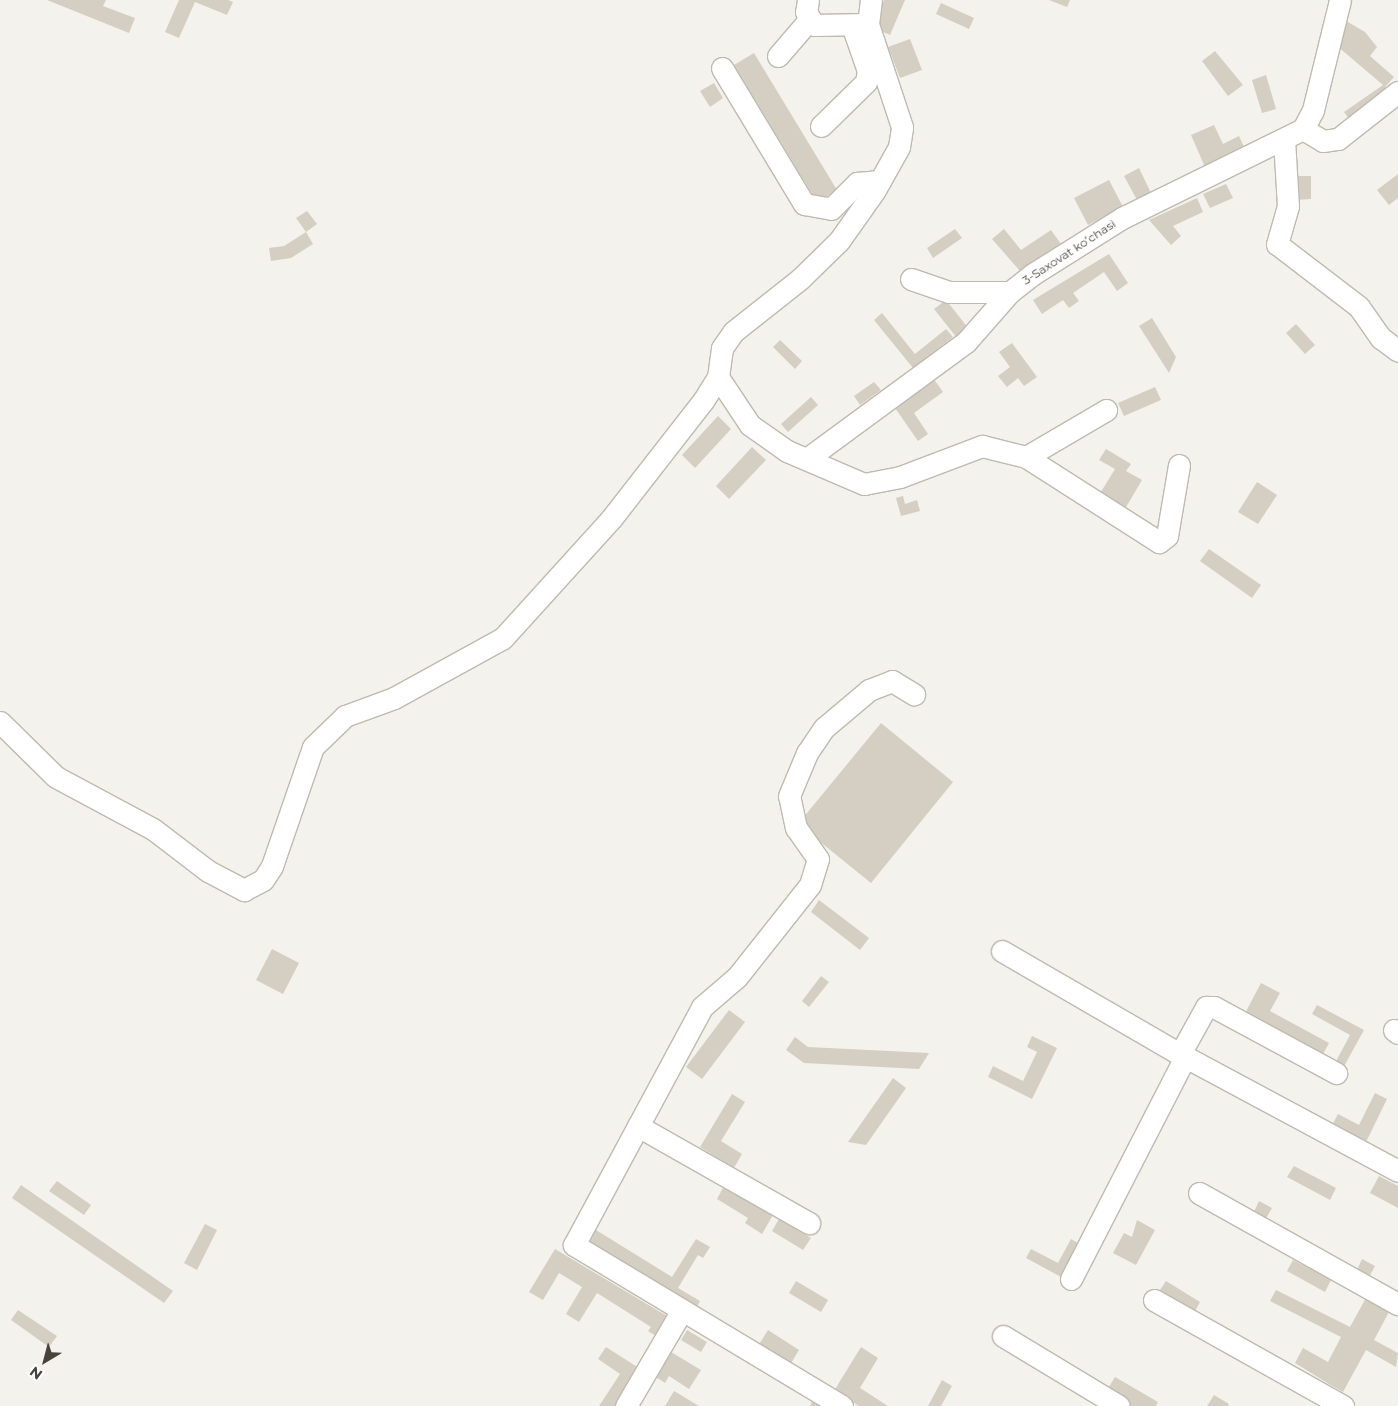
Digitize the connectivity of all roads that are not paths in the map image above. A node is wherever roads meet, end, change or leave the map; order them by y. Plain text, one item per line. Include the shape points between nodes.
1 (871, 0) edge
2 (1340, 0) edge
3 (808, 10) edge
4 (860, 24) junction
5 (778, 56) dead end
6 (722, 68) dead end
7 (1398, 92) edge
8 (821, 126) dead end
9 (1303, 129) junction
10 (1284, 140) junction
11 (880, 181) junction
12 (911, 279) dead end
13 (1010, 292) junction
14 (1398, 351) edge
15 (718, 377) junction
16 (1106, 410) dead end
17 (1026, 457) junction
18 (808, 458) junction
19 (1179, 465) dead end
20 (914, 694) dead end
21 (0, 722) edge
22 (1002, 951) dead end
23 (1182, 1055) junction
24 (1336, 1073) dead end
25 (638, 1126) junction
26 (1398, 1171) edge
27 (1199, 1194) dead end
28 (809, 1223) dead end
29 (1071, 1279) dead end
30 (1154, 1300) dead end
31 (1398, 1304) edge
32 (681, 1312) junction
33 (1003, 1336) dead end
34 (626, 1406) edge
35 (842, 1406) edge
36 (1119, 1406) edge
37 (1343, 1406) edge

1 - 4 street
2 - 9 street via 1313,110
3 - 4 street via 823,26
3 - 5 street
4 - 8 street via 868,71 866,82
4 - 11 street via 902,127 899,147
6 - 11 street via 804,204 830,209 858,183
7 - 9 street via 1338,139 1323,141
9 - 10 street, 3-Saxovat koʻchasi
10 - 13 street, 3-Saxovat koʻchasi via 1122,218
10 - 14 street via 1288,206 1277,244 1358,307 1381,338
11 - 15 street via 839,241 800,279 734,332 722,348
12 - 13 street via 949,292
13 - 18 street, 3-Saxovat koʻchasi via 966,342
15 - 18 street via 750,425 787,451
15 - 21 street via 611,519 503,638 394,698 345,716 313,747 272,866 263,880 244,890 208,871 153,829 56,778
16 - 17 street
17 - 18 street via 982,446 900,477 864,484
17 - 19 street via 1159,542 1167,536
20 - 25 street via 892,682 870,690 824,728 807,753 789,796 796,828 818,859 810,885 737,977 702,1007
22 - 23 street
23 - 24 street via 1206,1007 1214,1007
23 - 26 street
23 - 29 street
25 - 28 street
25 - 32 street via 574,1245
27 - 31 street
30 - 37 street
32 - 34 street
32 - 35 street
33 - 36 street

